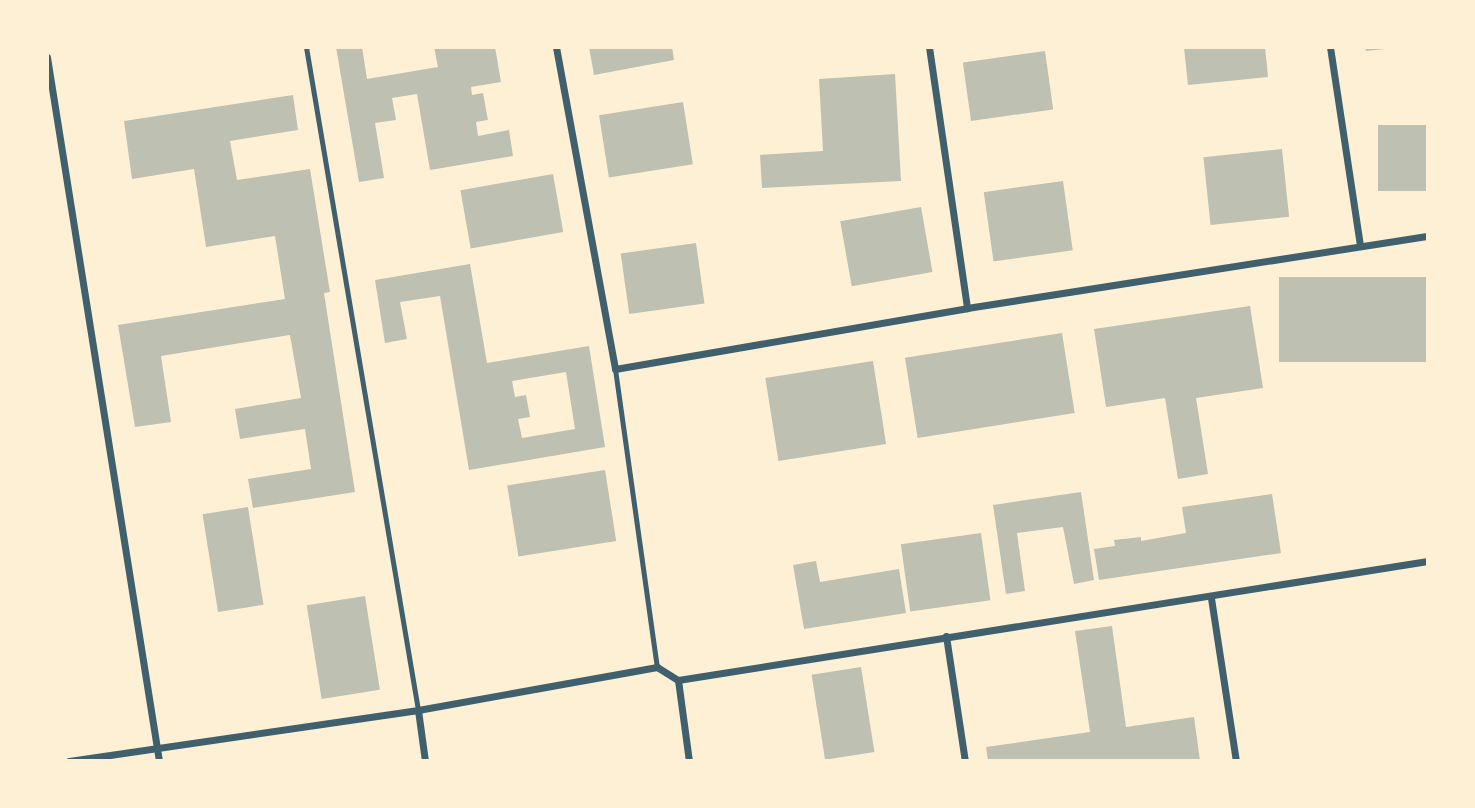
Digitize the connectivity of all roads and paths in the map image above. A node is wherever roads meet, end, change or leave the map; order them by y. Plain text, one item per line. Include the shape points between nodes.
1 (306, 47) edge
2 (556, 47) edge
3 (929, 47) edge
4 (1329, 47) edge
5 (47, 57) edge
6 (1428, 236) edge
7 (1360, 246) junction
8 (967, 308) junction
9 (615, 369) junction
10 (1428, 561) edge
11 (1211, 598) junction
12 (946, 636) junction
13 (657, 667) junction
14 (678, 680) junction
15 (418, 710) junction
16 (157, 747) junction
17 (69, 761) edge
18 (159, 761) edge
19 (425, 761) edge
20 (689, 761) edge
21 (965, 761) edge
22 (1236, 761) edge

1 - 15 lane
2 - 9 street
3 - 8 street
4 - 7 street
5 - 16 street
6 - 7 street
7 - 8 street
8 - 9 street
9 - 13 lane
10 - 11 street
11 - 12 street
11 - 22 street
12 - 14 street
12 - 21 street
13 - 14 street
13 - 15 street
14 - 20 street
15 - 16 street
15 - 19 street
16 - 17 street
16 - 18 street

